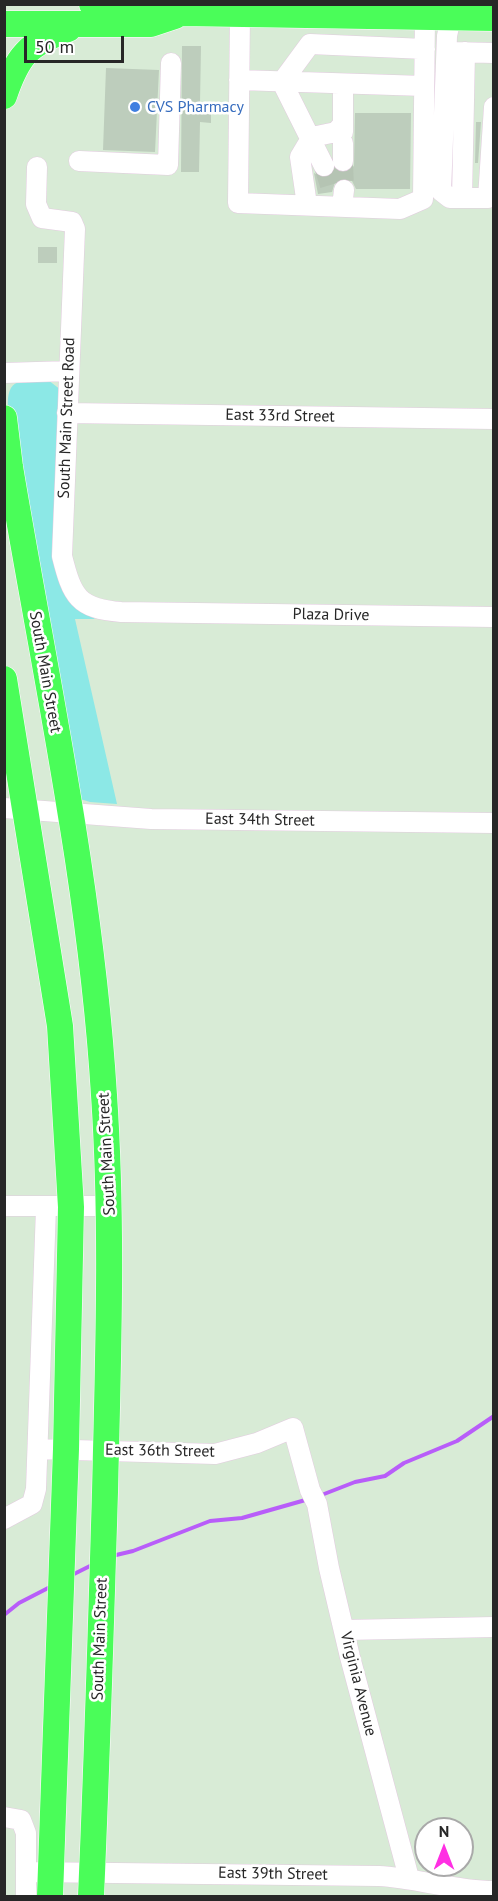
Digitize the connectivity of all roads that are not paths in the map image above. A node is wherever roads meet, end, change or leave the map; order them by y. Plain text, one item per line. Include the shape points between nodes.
1 (181, 9) edge
2 (376, 10) edge
3 (87, 14) edge
4 (240, 14) junction
5 (425, 16) junction
6 (451, 17) junction
7 (494, 18) edge
8 (4, 24) edge
9 (425, 49) junction
10 (456, 52) junction
11 (494, 53) edge
12 (171, 63) dead end
13 (239, 80) junction
14 (282, 82) junction
15 (343, 84) junction
16 (424, 86) junction
17 (4, 96) edge
18 (494, 107) edge
19 (312, 137) junction
20 (339, 145) junction
21 (79, 161) dead end
22 (37, 167) dead end
23 (491, 194) edge
24 (307, 205) junction
25 (69, 371) junction
26 (4, 373) edge
27 (68, 413) junction
28 (4, 418) edge
29 (494, 419) edge
30 (169, 612) joint
31 (494, 617) edge
32 (4, 679) edge
33 (15, 809) edge
34 (70, 812) junction
35 (494, 823) edge
36 (4, 1206) edge
37 (110, 1206) junction
38 (59, 1207) junction
39 (38, 1449) junction
40 (66, 1449) junction
41 (106, 1450) junction
42 (314, 1497) joint
43 (4, 1519) edge
44 (494, 1627) edge
45 (345, 1630) junction
46 (4, 1816) edge
47 (409, 1878) junction
48 (42, 1880) edge
49 (92, 1885) edge
50 (494, 1891) edge
51 (26, 1896) edge

1 - 3 main road via 160,7
1 - 4 main road
2 - 4 main road
2 - 5 main road
3 - 8 main road
3 - 17 main road via 39,40 15,65
4 - 13 street
5 - 6 main road
5 - 9 street
6 - 7 main road
6 - 10 street
9 - 14 street via 310,44
9 - 16 street
10 - 11 street
10 - 23 street via 441,191 450,198
12 - 21 street via 168,165
13 - 14 street
13 - 24 street via 238,203
14 - 15 street
14 - 19 street
15 - 16 street
15 - 20 street
16 - 24 street via 423,199 400,209 340,197
18 - 23 street
19 - 20 street
19 - 20 street via 336,132
19 - 24 street via 300,157
22 - 25 street, South Main Street Road via 36,204 42,218 72,222 75,229
25 - 26 street
25 - 27 street, South Main Street Road
27 - 29 street, East 33rd Street
27 - 30 street, South Main Street Road via 62,556 77,597 95,610
28 - 34 main road, South Main Street
30 - 31 street, Plaza Drive
32 - 33 main road
33 - 34 street, East 34th Street
33 - 38 main road via 60,1026
34 - 35 street, East 34th Street via 151,819
34 - 37 main road, South Main Street via 97,1008
36 - 38 street
37 - 38 street
37 - 41 main road, South Main Street
38 - 39 street
38 - 40 main road
39 - 40 street, East 36th Street
39 - 43 street via 32,1504
40 - 41 street, East 36th Street
40 - 48 main road
41 - 42 street, East 36th Street via 215,1454 293,1428
41 - 49 main road, South Main Street
42 - 45 street, Virginia Avenue
44 - 45 street
45 - 47 street, Virginia Avenue
46 - 48 street via 21,1820
47 - 49 street, East 39th Street
47 - 50 street, East 39th Street
48 - 49 street, East 39th Street
48 - 51 street

